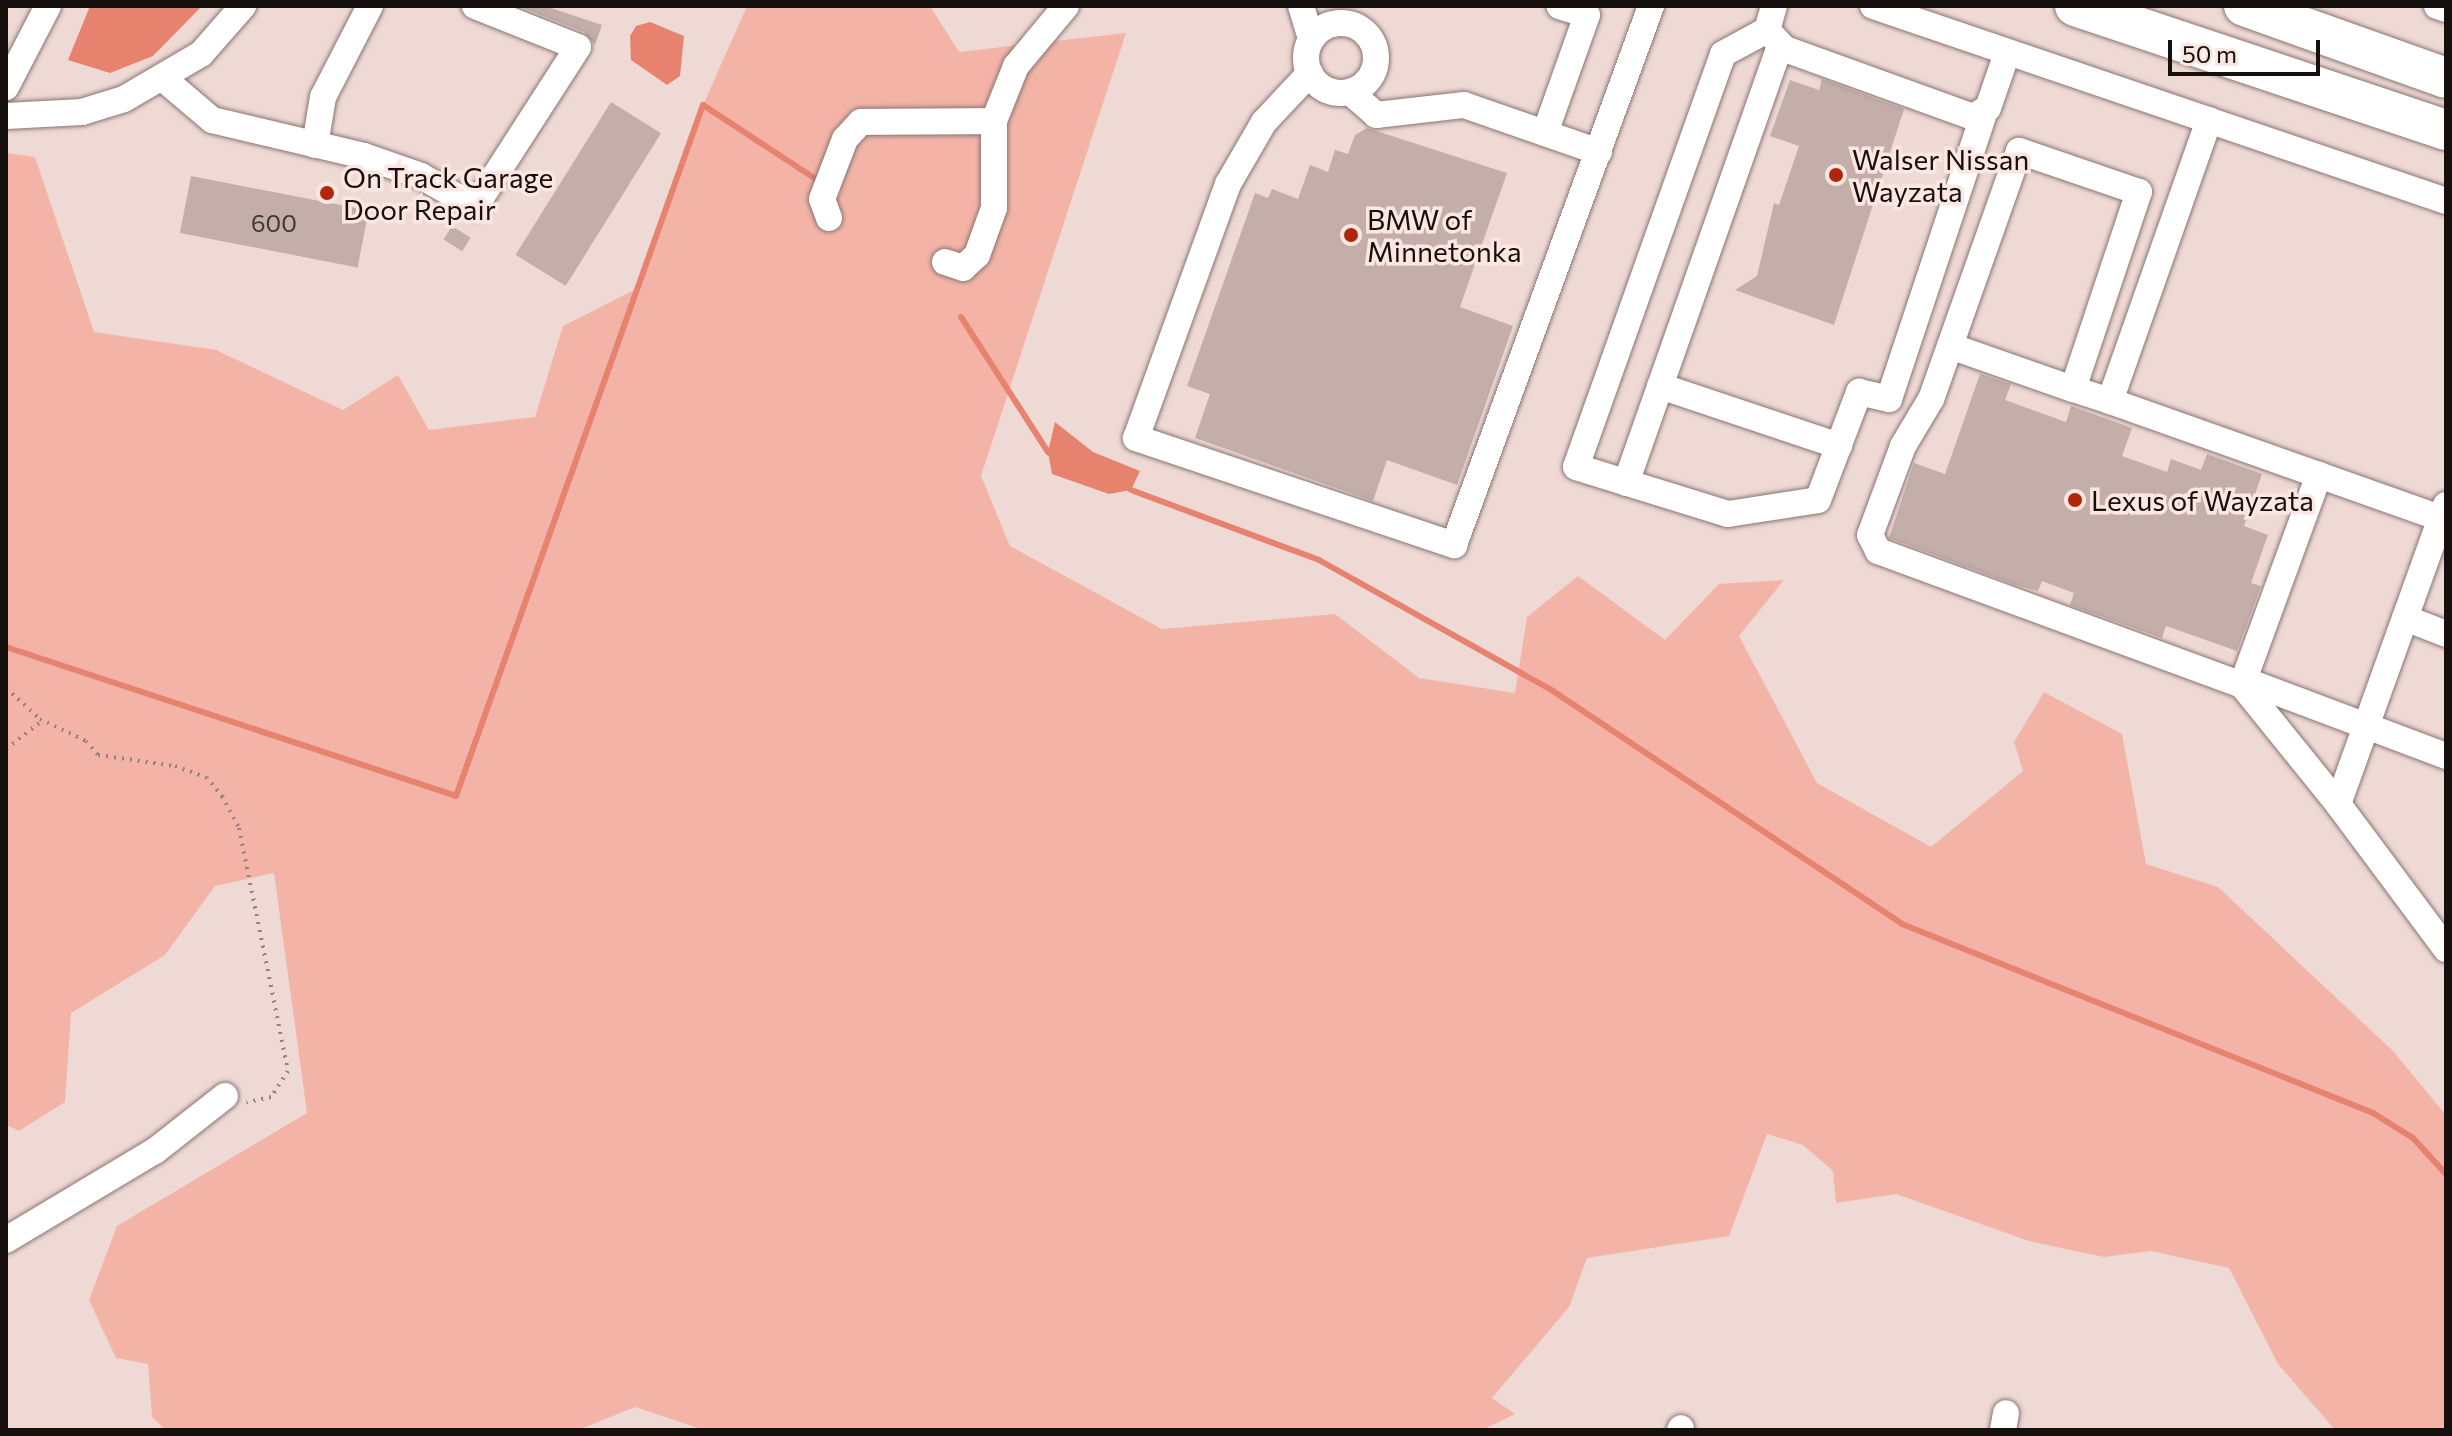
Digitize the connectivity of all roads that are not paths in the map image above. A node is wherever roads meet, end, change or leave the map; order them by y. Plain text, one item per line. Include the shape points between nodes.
1 (48, 6) edge
2 (243, 6) edge
3 (370, 6) edge
4 (475, 6) edge
5 (1066, 6) edge
6 (1301, 6) edge
7 (1559, 6) edge
8 (1651, 6) edge
9 (1873, 6) edge
10 (2075, 6) edge
11 (2244, 6) edge
12 (2437, 6) edge
13 (2446, 9) edge
14 (1336, 14) edge
15 (1774, 27) edge
16 (1311, 39) junction
17 (2007, 53) junction
18 (1310, 73) junction
19 (2446, 78) edge
20 (165, 80) junction
21 (6, 87) edge
22 (1350, 92) junction
23 (6, 116) edge
24 (1983, 116) junction
25 (2209, 120) junction
26 (994, 121) junction
27 (2446, 130) edge
28 (1545, 133) junction
29 (315, 145) junction
30 (1599, 152) junction
31 (2446, 201) edge
32 (829, 218) dead end
33 (945, 262) dead end
34 (1950, 346) junction
35 (1660, 386) junction
36 (2073, 389) junction
37 (2110, 401) junction
38 (1839, 446) junction
39 (2319, 475) junction
40 (1626, 483) junction
41 (2444, 512) edge
42 (2437, 559) edge
43 (2405, 618) junction
44 (2446, 634) edge
45 (2243, 682) junction
46 (2366, 726) junction
47 (2446, 756) edge
48 (2338, 804) junction
49 (2446, 949) edge
50 (225, 1096) road end
51 (6, 1240) edge

1 - 21 street
2 - 20 street via 201,54
3 - 29 street via 323,97
4 - 29 street via 578,47 475,207 421,176
5 - 26 street via 1016,66
6 - 16 street
7 - 28 street via 1587,15
8 - 30 street
9 - 17 street
10 - 27 highway
11 - 19 highway
12 - 13 street
14 - 16 street
14 - 22 street via 1362,29 1375,47 1369,79
15 - 24 street
15 - 35 street
15 - 40 street via 1723,54 1576,467
16 - 18 street
17 - 24 street
17 - 25 street
18 - 22 street via 1327,90
18 - 30 street via 1264,122 1228,184 1136,438 1454,545
20 - 23 street via 92,110
20 - 29 street via 212,120
22 - 28 street via 1376,115 1464,105
24 - 38 street via 1889,399 1859,392
25 - 31 street
25 - 37 street
26 - 32 street via 861,122 845,139 822,199
26 - 33 street via 994,208 977,255 963,268
28 - 30 street
34 - 36 street
34 - 36 street via 2019,151 2139,192
34 - 45 street via 1870,535 1878,551
35 - 38 street
35 - 40 street
36 - 37 street
37 - 39 street
38 - 40 street via 1818,500 1728,514
39 - 41 street
39 - 45 street
41 - 42 street
42 - 43 street
43 - 44 street
43 - 46 street
45 - 46 street
45 - 48 street
46 - 47 street
46 - 48 street
48 - 49 street
50 - 51 street via 155,1151

